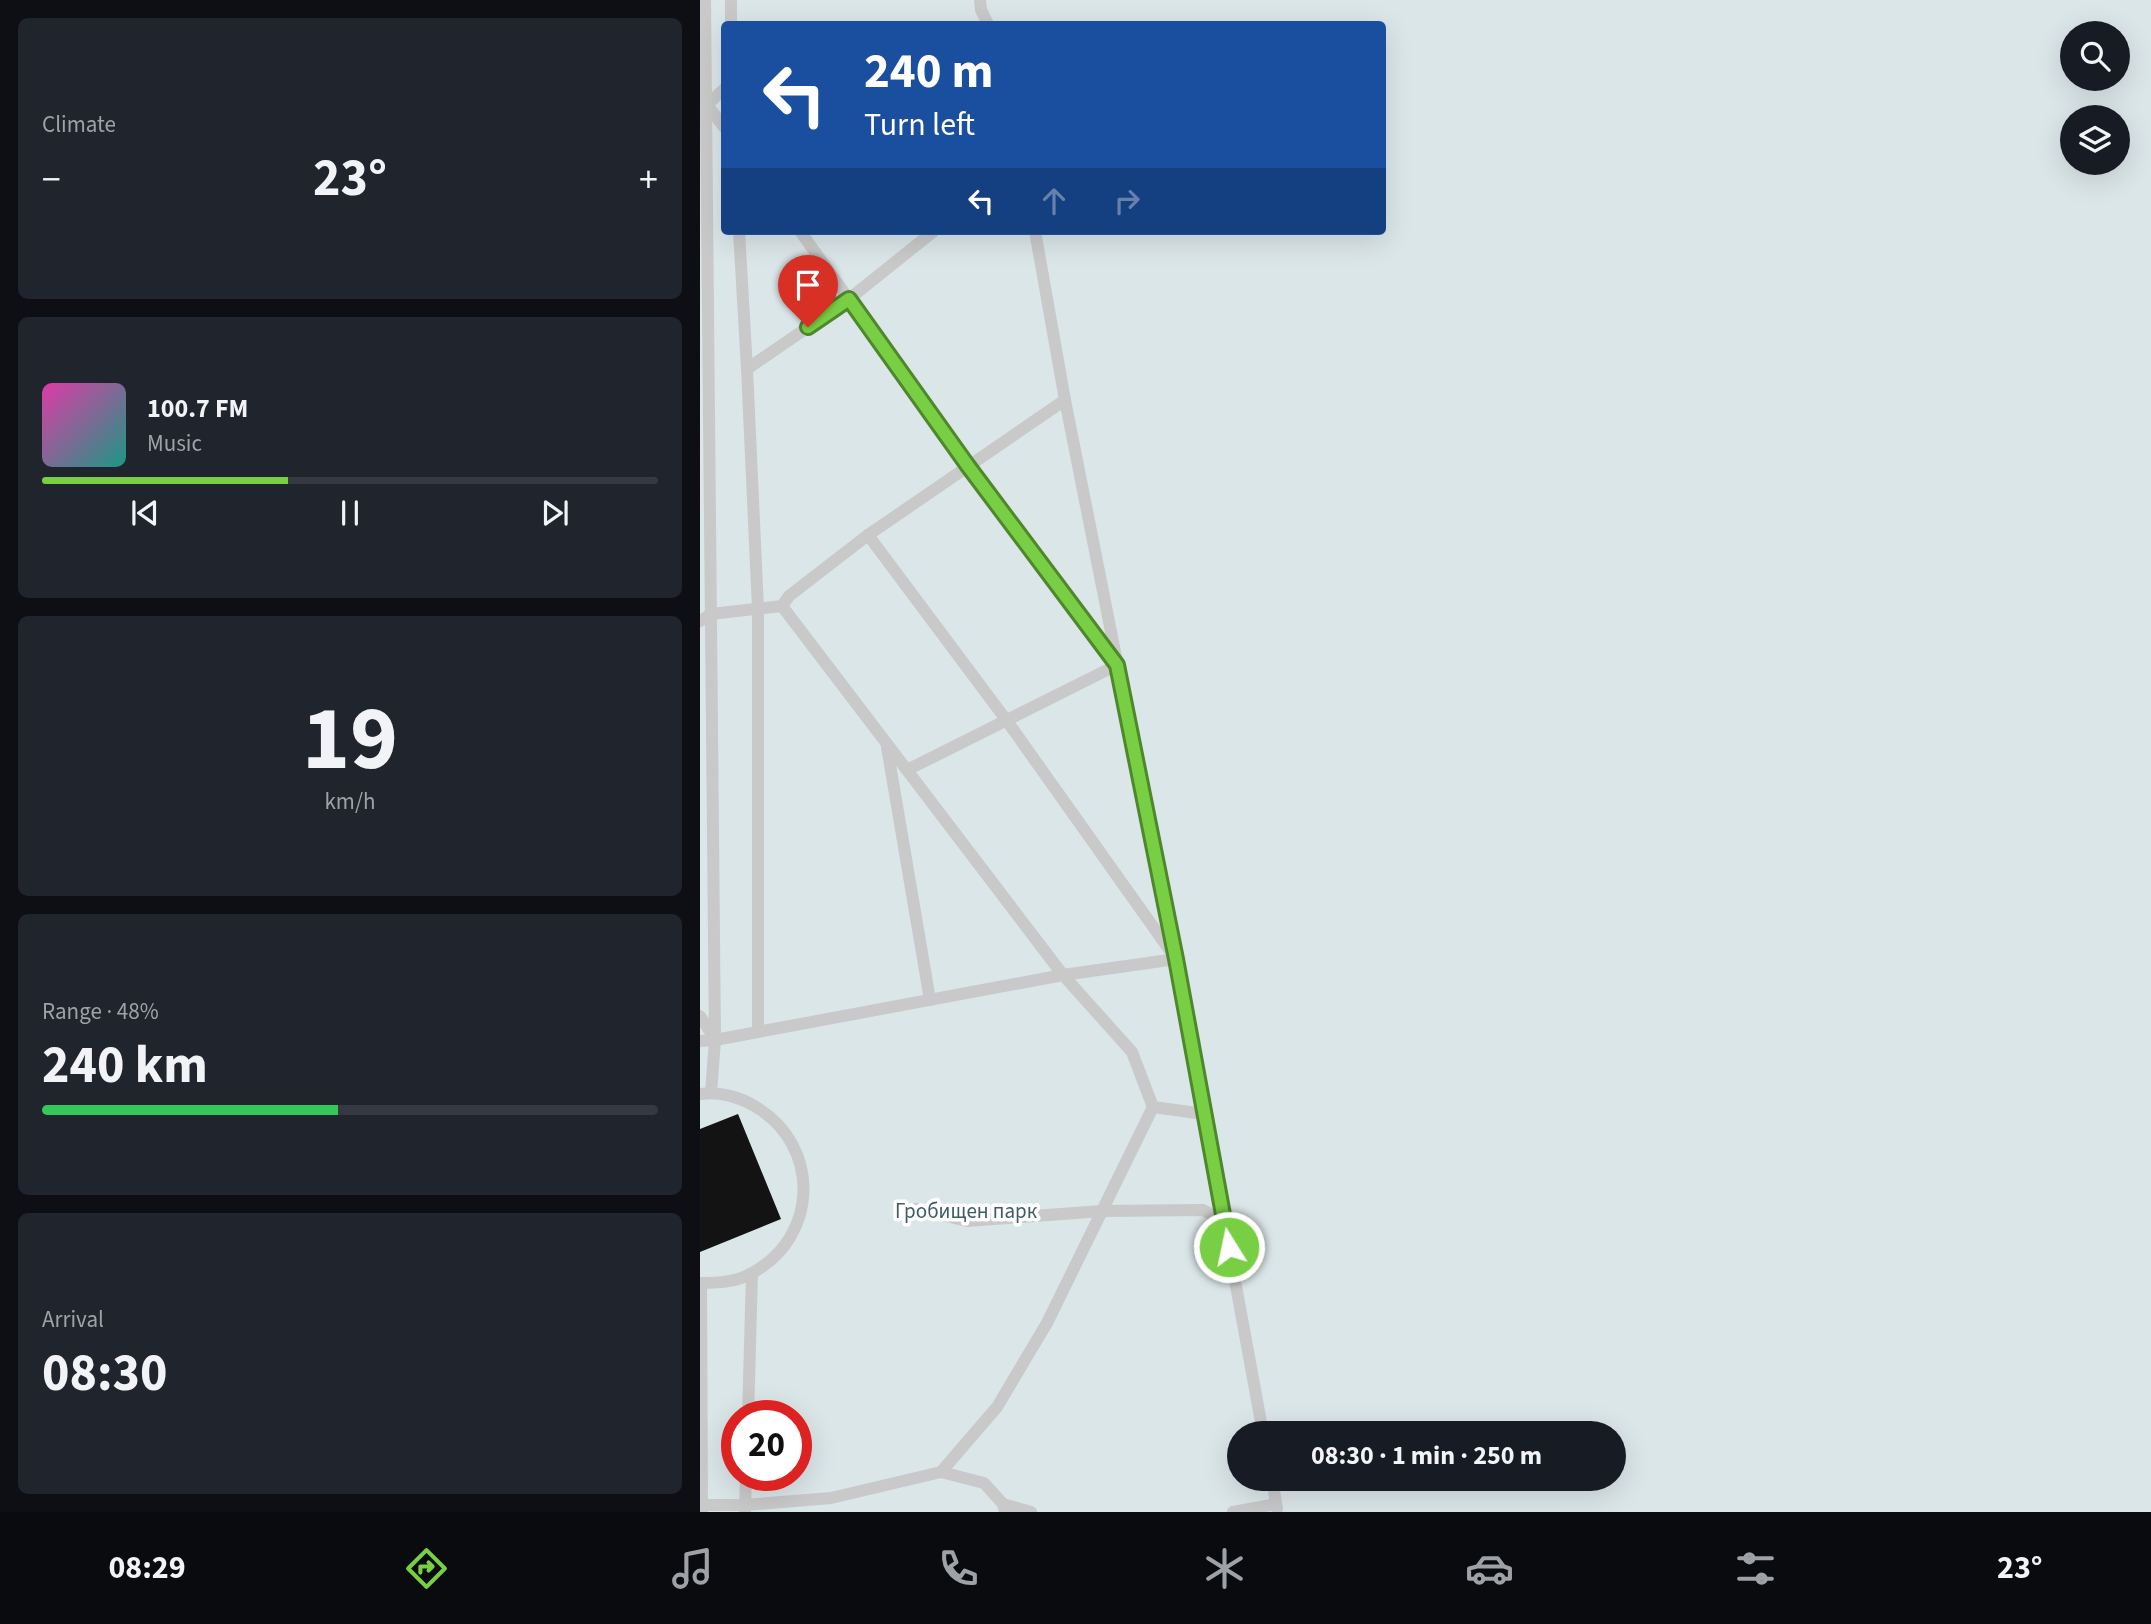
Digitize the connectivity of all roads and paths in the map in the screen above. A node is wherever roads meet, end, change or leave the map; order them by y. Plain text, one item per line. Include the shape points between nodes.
1 (705, 0) edge
2 (731, 0) edge
3 (980, 0) edge
4 (731, 21) edge
5 (986, 21) edge
6 (721, 91) edge
7 (703, 105) edge
8 (721, 124) edge
9 (738, 235) edge
10 (803, 235) edge
11 (929, 235) edge
12 (1035, 235) edge
13 (849, 299) junction
14 (704, 321) edge
15 (747, 369) junction
16 (1065, 400) junction
17 (968, 466) junction
18 (867, 535) junction
19 (700, 597) edge
20 (782, 606) junction
21 (758, 609) junction
22 (706, 617) edge
23 (1117, 665) junction
24 (1007, 721) junction
25 (887, 743) junction
26 (907, 770) junction
27 (1176, 959) junction
28 (1063, 975) junction
29 (930, 1000) junction
30 (700, 1016) edge
31 (758, 1032) junction
32 (715, 1040) junction
33 (700, 1041) edge
34 (705, 1094) edge
35 (1153, 1107) junction
36 (1204, 1114) junction
37 (916, 1209) dead end
38 (1102, 1211) junction
39 (1224, 1221) junction
40 (752, 1274) junction
41 (701, 1283) edge
42 (748, 1400) edge
43 (1261, 1421) edge
44 (941, 1472) junction
45 (701, 1508) edge
46 (745, 1508) edge
47 (1004, 1508) edge
48 (1277, 1508) edge
49 (1031, 1512) edge
50 (1233, 1512) edge

1 - 7 lane
2 - 4 lane
3 - 5 lane
6 - 7 lane
7 - 8 lane
7 - 14 lane
9 - 15 lane
10 - 13 lane
11 - 13 lane
12 - 16 lane
13 - 15 lane
13 - 17 lane
14 - 22 lane
15 - 21 lane
16 - 17 lane
16 - 23 lane
17 - 18 lane
17 - 23 lane
18 - 20 lane
18 - 24 lane
19 - 22 lane
20 - 21 lane
20 - 25 lane
21 - 22 lane
21 - 31 lane
22 - 32 lane
23 - 24 lane
23 - 27 lane
24 - 26 lane
24 - 27 lane
25 - 26 lane
25 - 29 lane
26 - 28 lane
27 - 28 lane
27 - 36 lane
28 - 29 lane
28 - 35 lane via 1132,1052
29 - 31 lane
30 - 32 lane
31 - 32 lane
32 - 33 lane
32 - 34 lane
34 - 40 lane via 744,1099 773,1116 801,1161 805,1184 798,1224 779,1254
35 - 36 lane
35 - 38 lane
36 - 39 lane
37 - 38 lane via 967,1221
38 - 39 lane via 1203,1210
38 - 44 lane via 1046,1323 997,1406
39 - 43 lane
40 - 41 lane via 730,1282
40 - 42 lane
41 - 45 lane
44 - 46 lane via 831,1498
44 - 47 lane via 984,1483
45 - 46 lane
47 - 49 lane
48 - 50 lane

